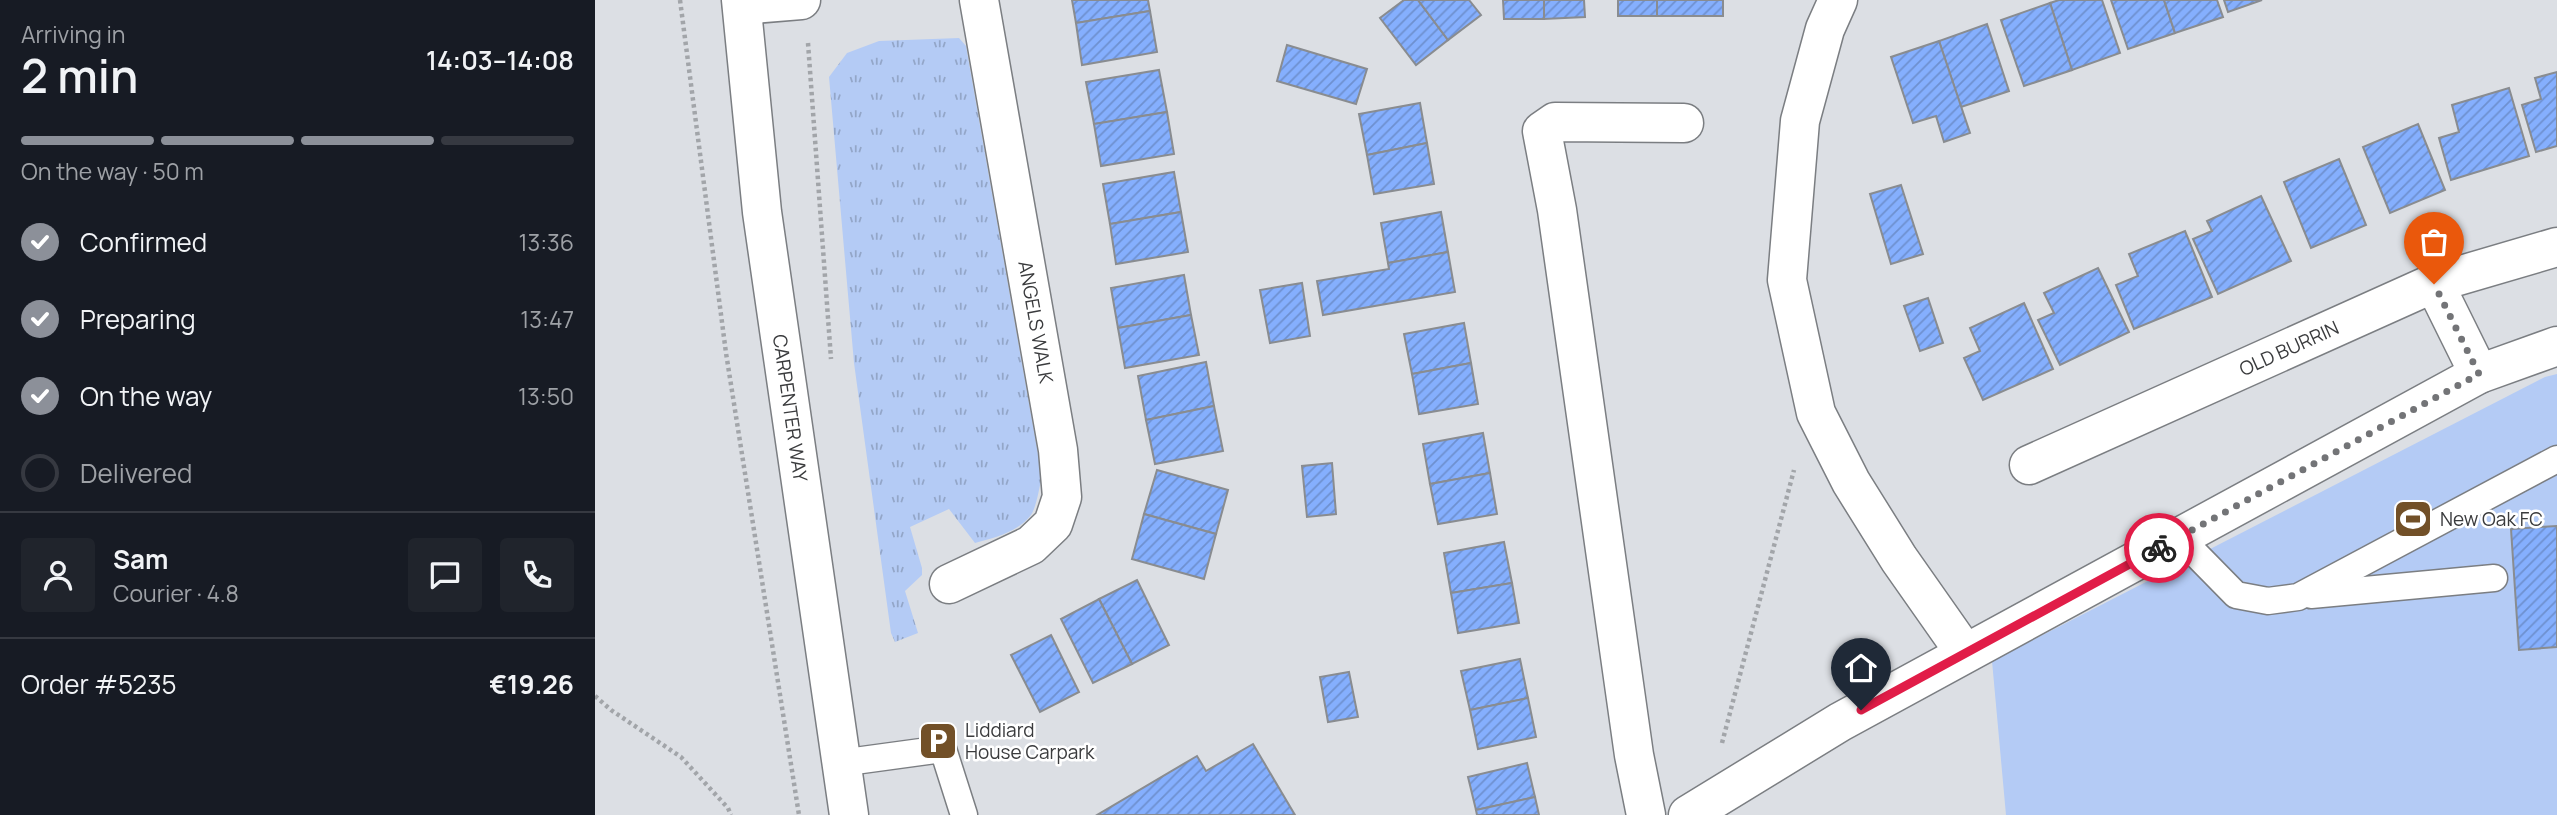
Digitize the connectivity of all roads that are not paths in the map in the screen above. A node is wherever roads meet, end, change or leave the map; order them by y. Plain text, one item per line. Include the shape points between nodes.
1 (979, 0) edge
2 (1838, 0) edge
3 (741, 2) edge
4 (804, 18) edge
5 (1684, 123) dead end
6 (2557, 247) edge
7 (2434, 284) junction
8 (2557, 346) edge
9 (2479, 374) junction
10 (2557, 460) edge
11 (2029, 465) dead end
12 (2179, 537) junction
13 (2494, 578) dead end
14 (949, 584) dead end
15 (2298, 597) junction
16 (1965, 653) junction
17 (840, 763) junction
18 (849, 815) edge
19 (964, 815) edge
20 (1646, 815) edge
21 (1688, 815) edge

1 - 14 street, ANGELS WALK via 1058,450 1062,497 1053,524 1031,545
2 - 16 street via 1825,29 1800,121 1787,280 1816,413 1858,493
3 - 4 street
3 - 17 street, CARPENTER WAY via 762,212
5 - 20 street via 1555,122 1542,131
6 - 7 street, OLD BURRIN
7 - 9 street
7 - 11 street, OLD BURRIN
8 - 9 street
9 - 12 street
10 - 15 lane
12 - 15 lane via 2236,595 2268,601
12 - 16 street
13 - 15 lane
16 - 21 street via 1840,722
17 - 18 street, CARPENTER WAY
17 - 19 lane via 943,749

